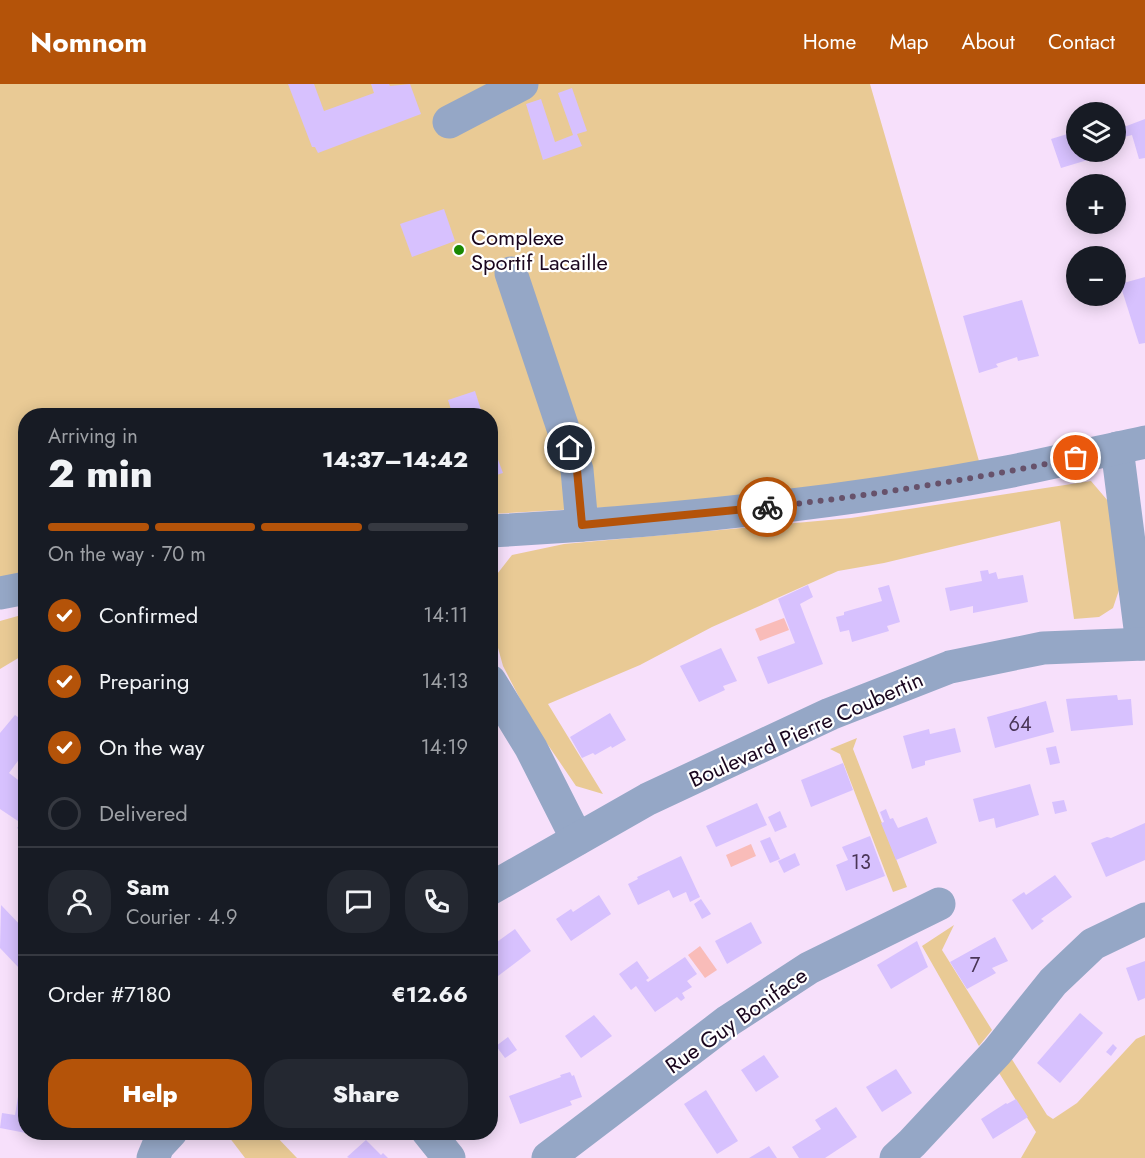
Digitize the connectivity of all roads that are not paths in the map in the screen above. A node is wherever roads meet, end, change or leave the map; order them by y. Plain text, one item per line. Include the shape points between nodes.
1 (522, 84) edge
2 (449, 122) dead end
3 (511, 273) dead end
4 (1131, 445) edge
5 (582, 525) junction
6 (498, 530) edge
7 (18, 590) edge
8 (0, 593) edge
9 (1143, 644) edge
10 (498, 694) edge
11 (577, 839) junction
12 (498, 883) edge
13 (939, 904) dead end
14 (1145, 919) edge
15 (164, 1140) edge
16 (434, 1140) edge
17 (153, 1158) edge
18 (449, 1158) edge
19 (548, 1158) edge
20 (896, 1158) edge

1 - 2 street
3 - 5 street via 577,470
4 - 5 street via 1006,472 880,493
4 - 9 street
5 - 6 street
7 - 8 street
9 - 11 street, Boulevard Pierre Coubertin via 1043,648 950,667 830,714 648,799
10 - 11 street via 531,748
11 - 12 street, Boulevard Pierre Coubertin
13 - 19 street, Rue Guy Boniface via 809,968 728,1021
14 - 20 street via 1093,944 1053,982 997,1052
15 - 17 street
16 - 18 street

